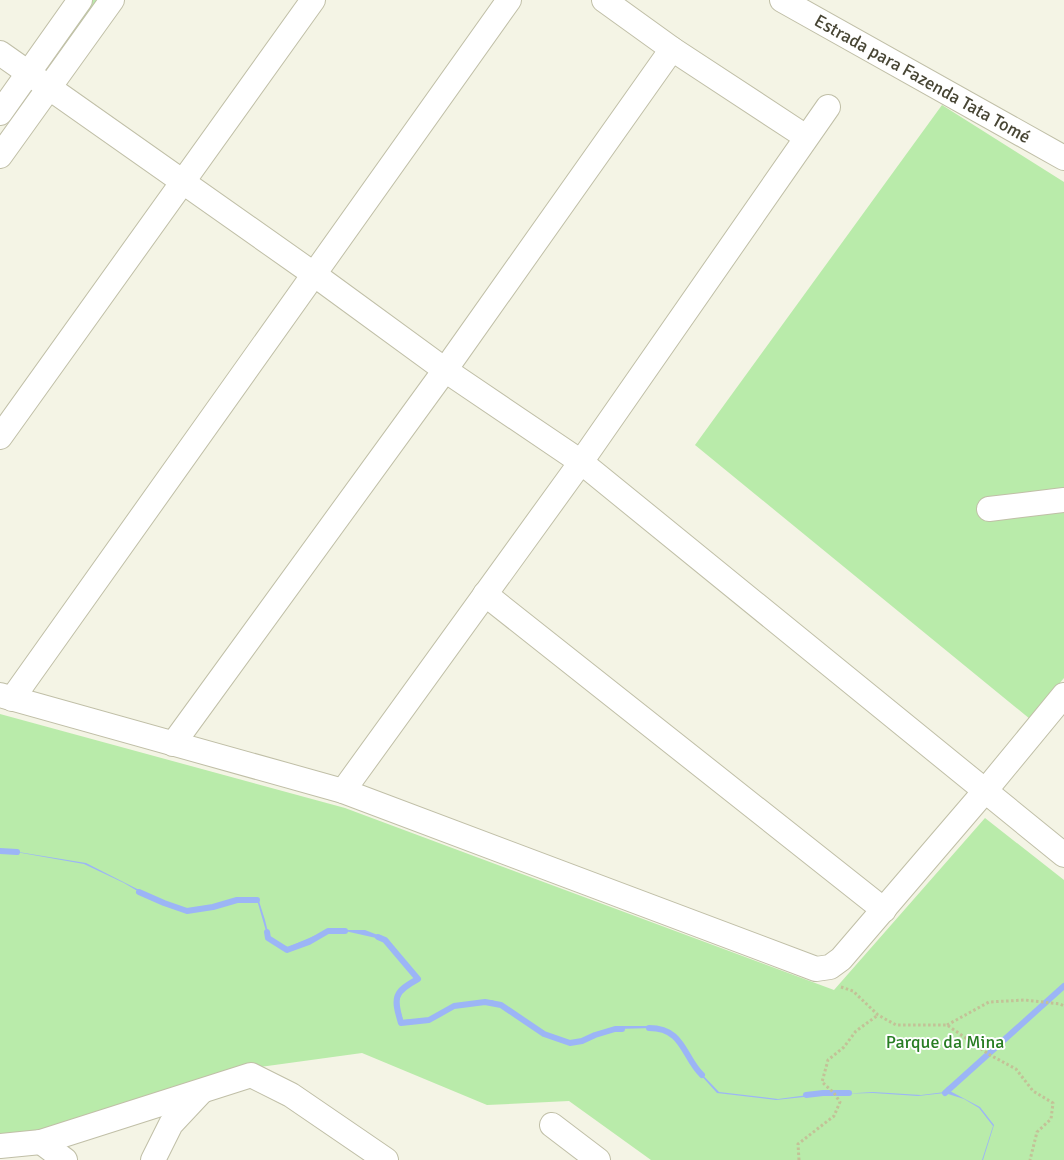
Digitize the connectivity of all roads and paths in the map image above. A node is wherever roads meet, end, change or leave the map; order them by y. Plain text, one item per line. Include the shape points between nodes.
1 (80, 0) edge
2 (112, 0) edge
3 (313, 0) edge
4 (509, 0) edge
5 (604, 0) edge
6 (782, 0) edge
7 (672, 49) junction
8 (0, 53) edge
9 (29, 73) junction
10 (49, 87) junction
11 (828, 107) dead end
12 (0, 113) edge
13 (806, 137) junction
14 (0, 156) edge
15 (1064, 158) edge
16 (182, 183) junction
17 (315, 275) junction
18 (446, 370) junction
19 (0, 437) edge
20 (581, 462) junction
21 (1064, 500) edge
22 (989, 509) dead end
23 (485, 594) junction
24 (1064, 696) edge
25 (6, 697) edge
26 (173, 744) junction
27 (343, 791) junction
28 (985, 791) junction
29 (1064, 855) edge
30 (884, 910) junction
31 (830, 967) junction
32 (1064, 1006) edge
33 (878, 1015) junction
34 (947, 1025) junction
35 (202, 1091) junction
36 (552, 1125) dead end
37 (41, 1142) junction
38 (0, 1146) edge
39 (65, 1160) edge
40 (153, 1160) edge
41 (386, 1160) edge
42 (598, 1160) edge
43 (799, 1160) edge
44 (1030, 1160) edge

1 - 9 street
2 - 10 street
3 - 16 street
4 - 17 street
5 - 7 street
6 - 15 street, Estrada para Fazenda Tata Tomé
7 - 13 street
7 - 18 street
8 - 9 street
9 - 10 street
9 - 12 street
10 - 14 street
10 - 16 street
11 - 13 street
13 - 20 street
16 - 17 street
16 - 19 street
17 - 18 street
17 - 25 street
18 - 20 street
18 - 26 street
20 - 23 street
20 - 28 street
21 - 22 street
23 - 27 street
23 - 30 street
24 - 28 street
25 - 26 street
26 - 27 street
27 - 31 street via 816,969
28 - 29 street
28 - 30 street
30 - 31 street
31 - 33 path via 841,988 853,991
32 - 34 path via 1025,1000 989,1002
33 - 34 path via 896,1025
33 - 43 path via 856,1031 828,1060 822,1082 840,1102 834,1116 798,1144
34 - 44 path via 1016,1069 1033,1091 1053,1103 1051,1119 1037,1132
35 - 37 street
35 - 40 street via 171,1124
35 - 41 street via 251,1075 291,1095
36 - 42 street
37 - 38 street
37 - 39 street

